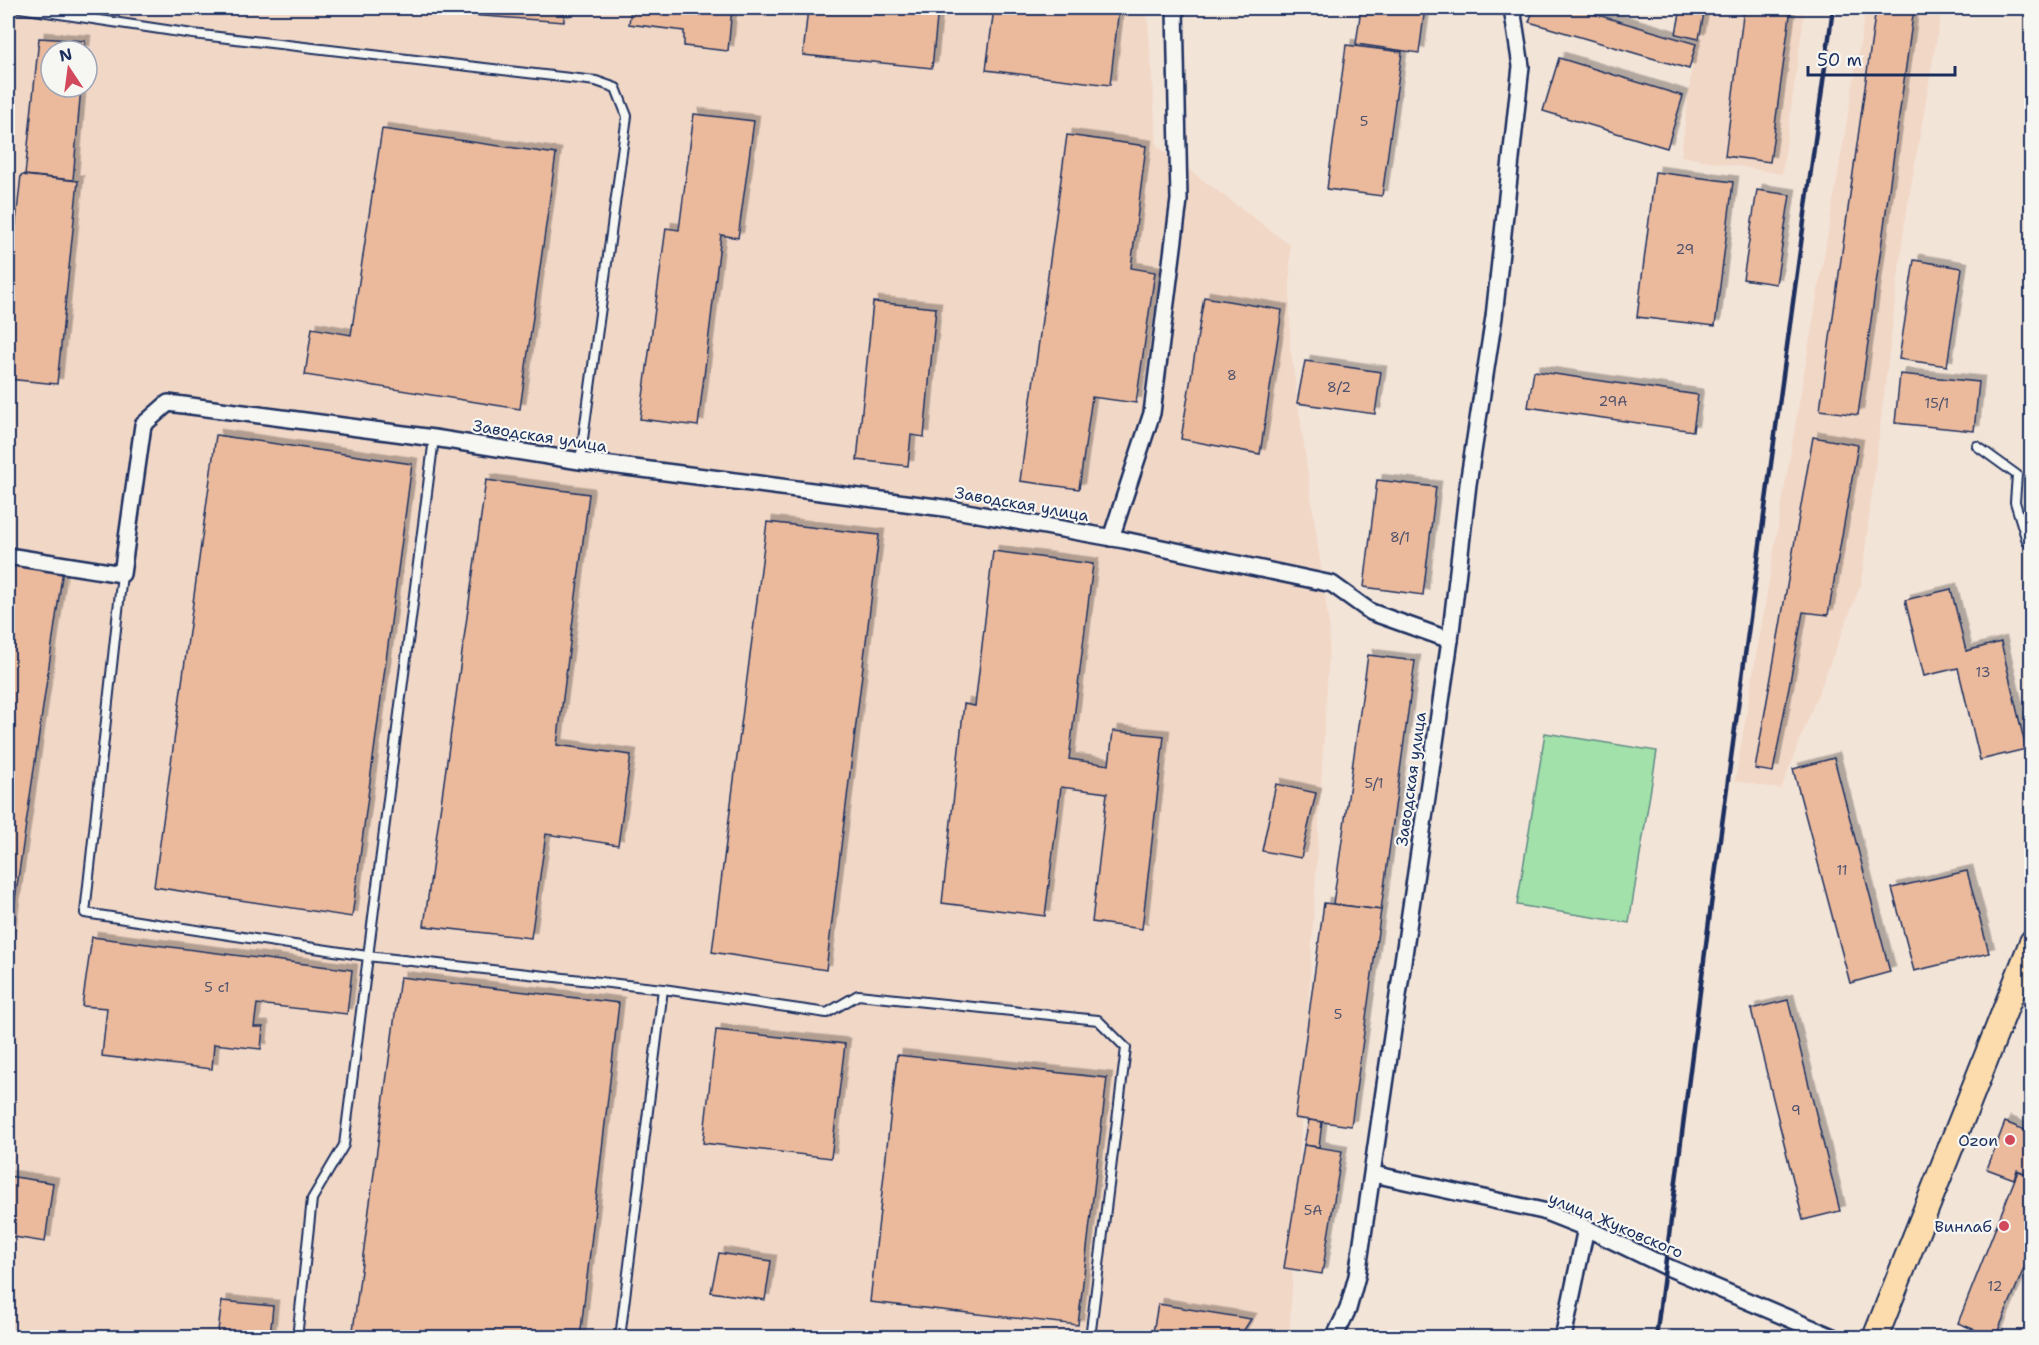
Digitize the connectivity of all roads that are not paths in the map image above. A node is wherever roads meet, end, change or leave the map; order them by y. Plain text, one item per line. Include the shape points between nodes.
1 (20, 8) edge
2 (1175, 8) edge
3 (1512, 8) edge
4 (434, 438) junction
5 (1977, 446) dead end
6 (580, 461) junction
7 (1111, 538) junction
8 (2031, 541) edge
9 (8, 556) edge
10 (122, 574) junction
11 (1450, 640) junction
12 (2031, 942) edge
13 (367, 956) junction
14 (663, 989) junction
15 (1373, 1174) junction
16 (1586, 1228) junction
17 (297, 1338) edge
18 (620, 1338) edge
19 (1090, 1338) edge
20 (1334, 1338) edge
21 (1563, 1338) edge
22 (1835, 1338) edge
23 (1875, 1338) edge

1 - 6 lane via 193,34 596,81 616,88 627,116
2 - 7 street via 1179,200 1152,413
3 - 11 street via 1521,66 1494,317 1468,484
4 - 6 street, Заводская улица
4 - 10 street, Заводская улица via 168,403 143,424
4 - 13 lane
5 - 8 lane via 2017,476 2015,502 2027,541
6 - 7 street, Заводская улица via 944,508
7 - 11 street, Заводская улица via 1332,584 1371,612
9 - 10 street
10 - 13 lane via 85,913
11 - 15 street, Заводская улица
12 - 23 main road
13 - 14 lane
13 - 17 lane via 344,1145 312,1199
14 - 18 lane
14 - 19 lane via 827,1013 858,995 1098,1020 1126,1048
15 - 16 street, улица Жуковского via 1544,1211
15 - 20 street, Заводская улица via 1357,1276 1348,1309
16 - 21 street
16 - 22 street, улица Жуковского

